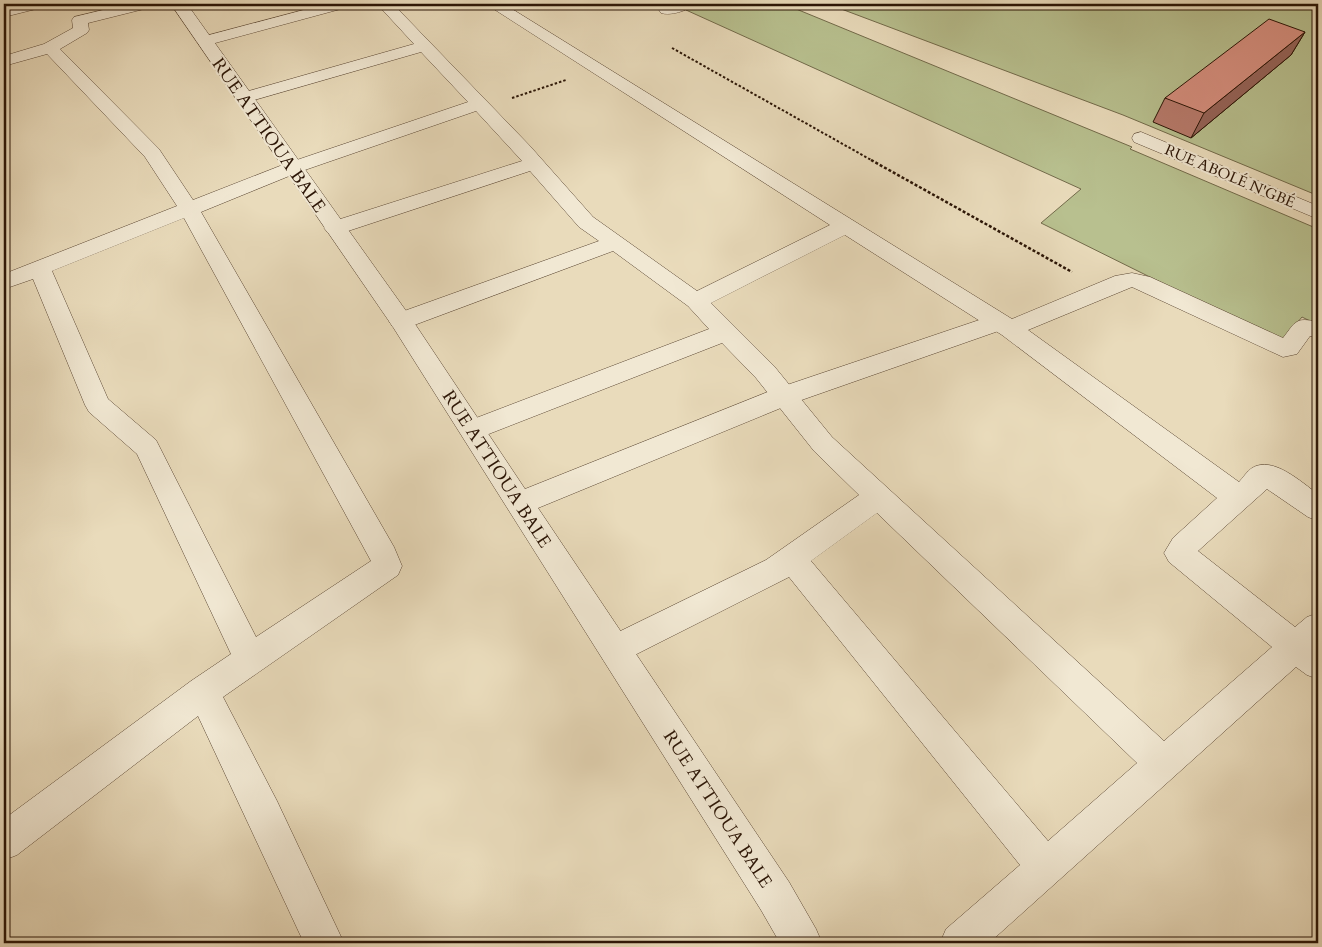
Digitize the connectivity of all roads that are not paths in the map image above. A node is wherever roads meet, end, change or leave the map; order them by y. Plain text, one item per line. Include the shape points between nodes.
1 (39, 4) edge
2 (147, 4) edge
3 (179, 4) edge
4 (343, 4) edge
5 (385, 4) edge
6 (494, 4) edge
7 (686, 4) edge
8 (666, 10) dead end
9 (4, 12) edge
10 (204, 41) junction
11 (425, 46) junction
12 (50, 48) junction
13 (4, 61) edge
14 (244, 98) junction
15 (482, 106) junction
16 (1142, 138) dead end
17 (534, 162) junction
18 (292, 168) junction
19 (189, 209) junction
20 (1318, 213) edge
21 (846, 226) junction
22 (335, 228) junction
23 (615, 243) junction
24 (40, 268) junction
25 (4, 282) edge
26 (696, 301) junction
27 (401, 321) junction
28 (1004, 326) junction
29 (1318, 330) edge
30 (726, 332) junction
31 (784, 396) junction
32 (472, 430) junction
33 (879, 496) junction
34 (1238, 496) junction
35 (520, 502) junction
36 (1318, 509) edge
37 (791, 559) junction
38 (1311, 646) edge
39 (615, 650) junction
40 (250, 659) junction
41 (203, 692) junction
42 (1162, 764) junction
43 (4, 842) edge
44 (1046, 868) junction
45 (324, 943) edge
46 (802, 943) edge
47 (960, 943) edge

1 - 9 street
2 - 12 street via 80,20 81,30
3 - 10 street, RUE ATTIOUA BALE
4 - 10 street
5 - 11 street
6 - 21 street
7 - 8 street
10 - 14 street, RUE ATTIOUA BALE
11 - 14 street
11 - 15 street
12 - 13 street
12 - 19 street via 152,153
14 - 18 street, RUE ATTIOUA BALE
15 - 17 street
15 - 18 street
16 - 20 street, RUE ABOLÉ N'GBÉ
17 - 22 street
17 - 23 street via 586,222
18 - 19 street
18 - 22 street, RUE ATTIOUA BALE
19 - 24 street
19 - 40 street via 387,566
21 - 26 street
21 - 28 street
22 - 27 street, RUE ATTIOUA BALE
23 - 26 street
23 - 27 street
24 - 25 street
24 - 40 street via 98,405 147,447
26 - 30 street
27 - 32 street, RUE ATTIOUA BALE
28 - 29 street via 1132,280 1283,348 1288,348 1304,326
28 - 31 street
28 - 34 street
30 - 31 street
30 - 32 street
31 - 33 street via 823,444
31 - 35 street
32 - 35 street, RUE ATTIOUA BALE
33 - 37 street
33 - 42 street
34 - 36 street via 1246,493 1262,476 1269,476
34 - 38 street via 1179,553
35 - 39 street, RUE ATTIOUA BALE
37 - 39 street
37 - 44 street
38 - 42 street
39 - 46 street, RUE ATTIOUA BALE via 775,896
40 - 41 street
41 - 43 street
41 - 45 street
42 - 44 street
44 - 47 street

